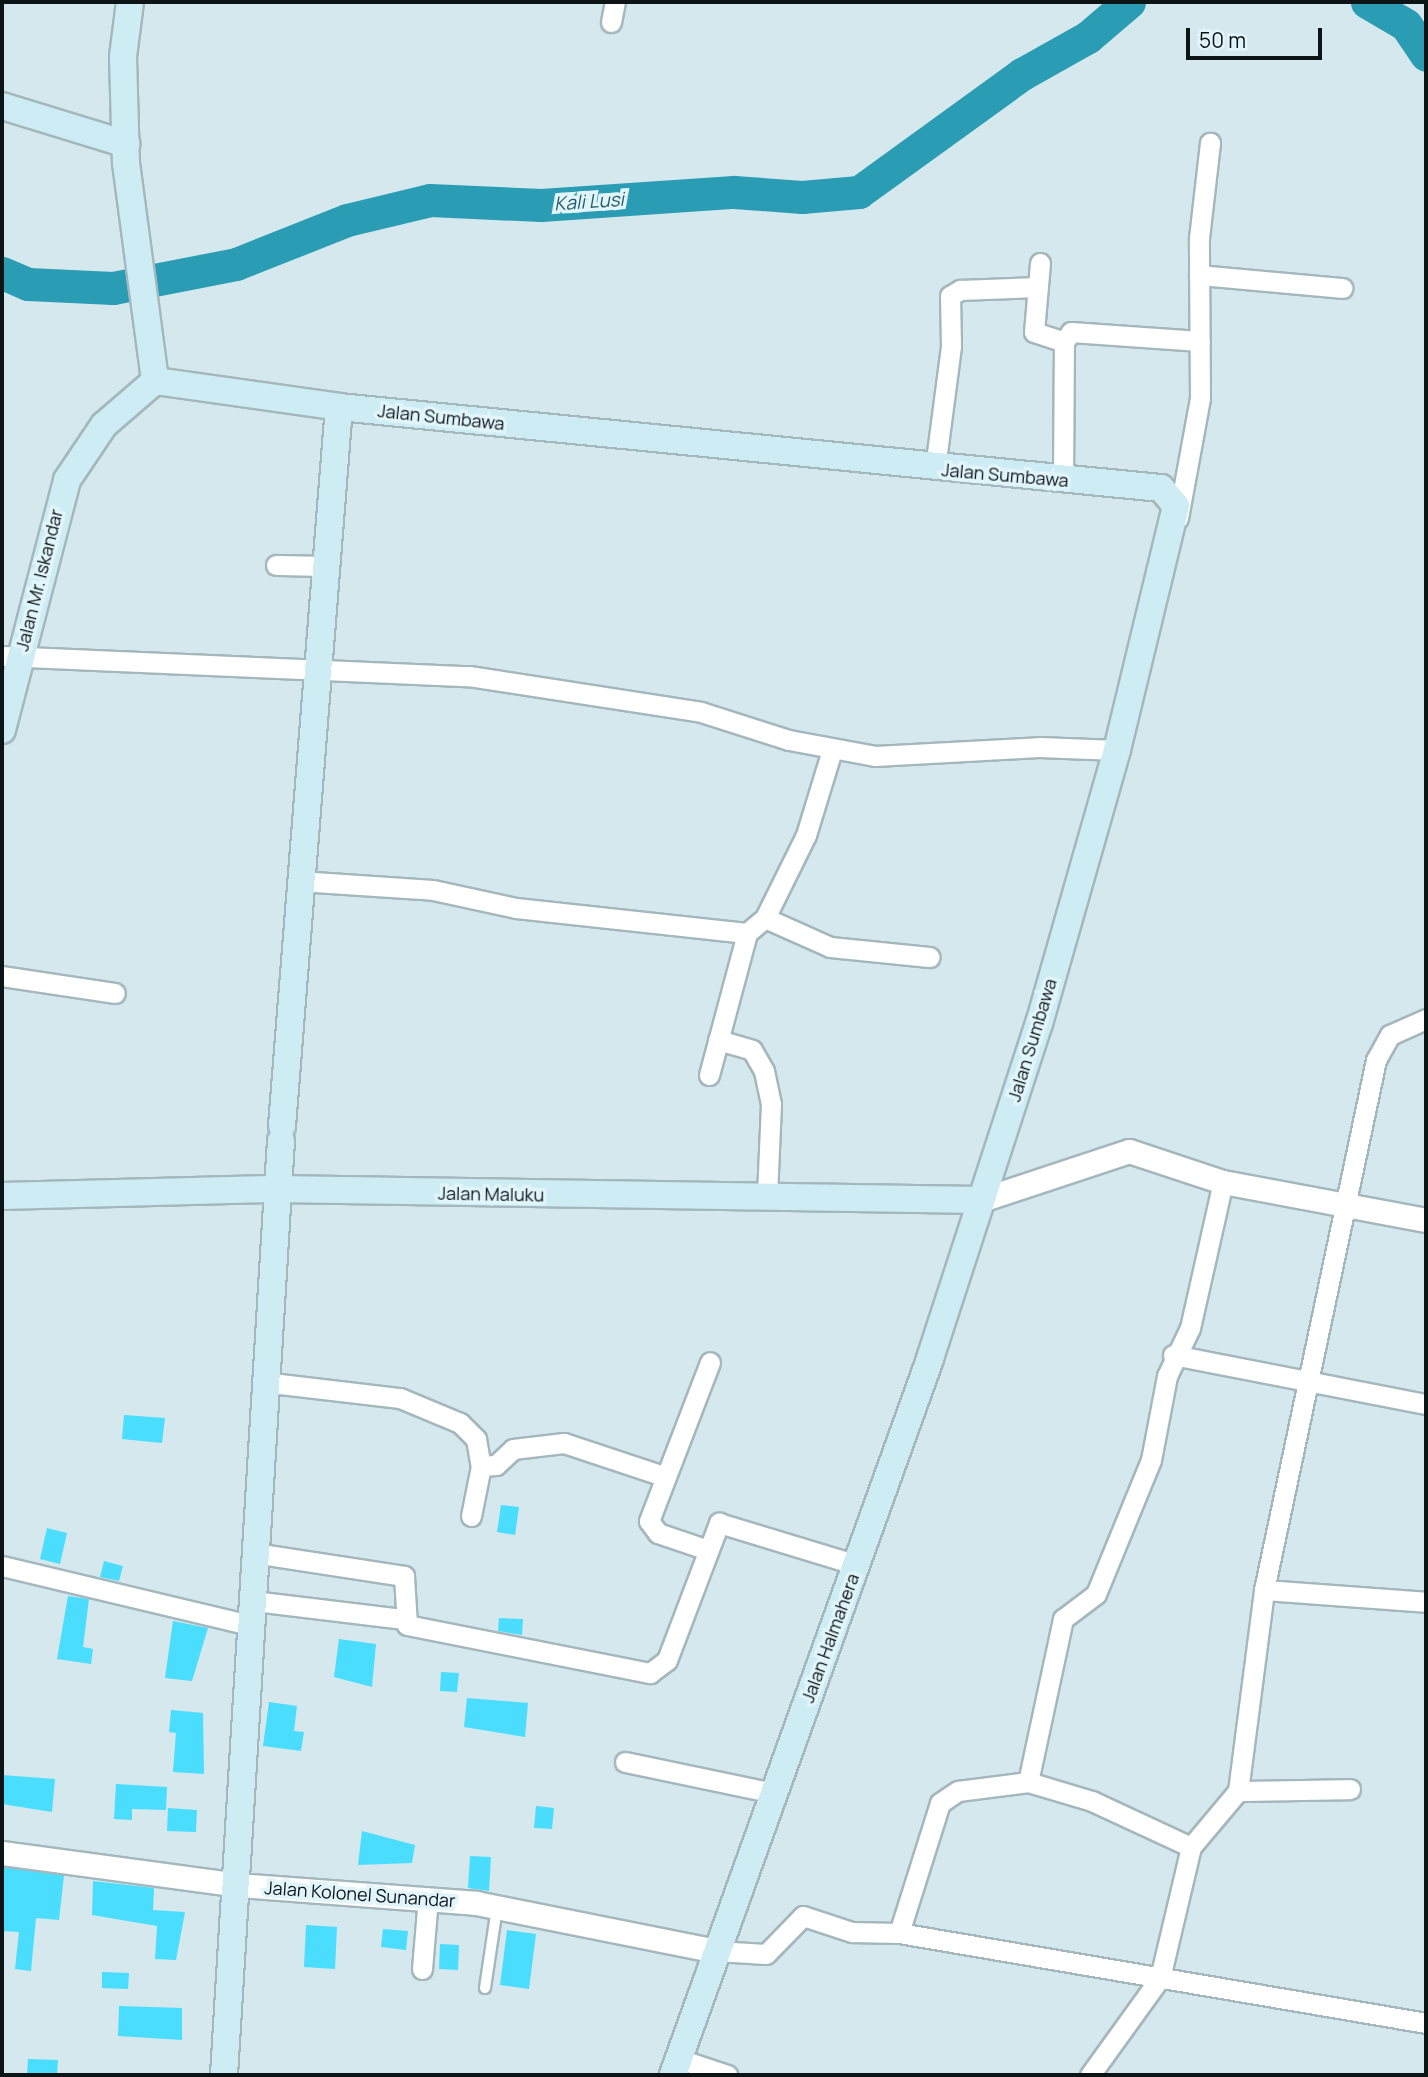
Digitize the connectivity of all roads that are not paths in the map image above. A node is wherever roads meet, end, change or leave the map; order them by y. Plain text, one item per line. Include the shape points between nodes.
1 (615, 2) edge
2 (131, 3) edge
3 (611, 22) dead end
4 (2, 107) edge
5 (1210, 143) dead end
6 (126, 154) junction
7 (1040, 264) dead end
8 (1199, 275) junction
9 (1038, 287) junction
10 (1342, 288) dead end
11 (1200, 341) junction
12 (1064, 342) junction
13 (155, 381) junction
14 (339, 407) junction
15 (935, 468) junction
16 (1063, 480) junction
17 (1178, 519) junction
18 (276, 565) dead end
19 (328, 566) junction
20 (11, 656) edge
21 (317, 665) junction
22 (2, 730) edge
23 (1116, 750) junction
24 (832, 751) junction
25 (299, 881) junction
26 (765, 918) junction
27 (747, 933) junction
28 (929, 957) dead end
29 (2, 976) edge
30 (115, 993) dead end
31 (1426, 1019) edge
32 (718, 1040) junction
33 (709, 1076) dead end
34 (1223, 1182) junction
35 (278, 1189) junction
36 (2, 1196) edge
37 (767, 1197) junction
38 (981, 1199) junction
39 (1348, 1205) junction
40 (1426, 1220) edge
41 (1173, 1355) junction
42 (710, 1362) dead end
43 (263, 1382) junction
44 (1308, 1383) junction
45 (1426, 1404) edge
46 (481, 1466) junction
47 (663, 1476) junction
48 (471, 1516) dead end
49 (705, 1549) junction
50 (254, 1553) junction
51 (2, 1566) edge
52 (856, 1566) junction
53 (1264, 1590) junction
54 (1426, 1602) edge
55 (254, 1613) junction
56 (403, 1619) junction
57 (625, 1762) dead end
58 (1028, 1782) junction
59 (1350, 1789) dead end
60 (1238, 1791) junction
61 (773, 1793) junction
62 (1191, 1847) junction
63 (2, 1853) edge
64 (238, 1885) junction
65 (428, 1898) junction
66 (497, 1907) junction
67 (899, 1933) junction
68 (716, 1951) junction
69 (422, 1969) dead end
70 (1160, 1978) junction
71 (485, 1987) dead end
72 (1426, 2023) edge
73 (676, 2067) edge
74 (223, 2075) edge
75 (727, 2075) edge
76 (1090, 2075) edge

1 - 3 street
2 - 6 main road via 123,57
4 - 6 main road
5 - 8 street
6 - 13 main road
7 - 9 street
8 - 10 street
8 - 11 street
9 - 12 street via 1034,332
9 - 15 street via 960,290 950,296 951,346
11 - 12 street via 1083,330
11 - 17 street via 1200,398
12 - 16 street
13 - 14 main road, Jalan Sumbawa
13 - 20 main road, Jalan Mr. Iskandar via 104,425 67,480
14 - 15 main road, Jalan Sumbawa
14 - 19 main road
15 - 16 main road, Jalan Sumbawa
16 - 17 main road, Jalan Sumbawa via 1161,488 1173,498
17 - 23 main road, Jalan Sumbawa
18 - 19 street
19 - 21 main road
20 - 21 street
20 - 22 main road, Jalan Mr. Iskandar
21 - 24 street via 600,694 701,712
21 - 25 main road
23 - 24 street via 1039,747 875,756
23 - 38 main road, Jalan Sumbawa
24 - 26 street via 806,835
25 - 27 street via 433,890 516,908
25 - 35 main road
26 - 27 street
26 - 28 street via 831,947
27 - 32 street
29 - 30 street
31 - 39 street via 1383,1041
32 - 33 street
32 - 37 street via 752,1050 764,1071 771,1104
34 - 38 street via 1129,1151
34 - 39 street
34 - 41 street via 1190,1328
35 - 36 main road, Jalan Maluku
35 - 37 main road, Jalan Maluku
35 - 43 main road
37 - 38 main road, Jalan Maluku
38 - 52 main road, Jalan Halmahera
39 - 40 street
39 - 44 street
41 - 44 street
41 - 58 street via 1151,1460 1117,1549 1096,1594 1063,1619
42 - 47 street
43 - 46 street via 423,1405 472,1433
43 - 50 main road
44 - 45 street
44 - 53 street
46 - 47 street via 496,1465 513,1449 552,1443
46 - 48 street
47 - 49 street via 652,1529
49 - 52 street via 711,1530 725,1523
49 - 56 street via 667,1660 657,1672 505,1647
50 - 55 main road
50 - 56 street via 404,1576
51 - 55 street
52 - 61 main road, Jalan Halmahera
53 - 54 street
53 - 60 street
55 - 56 street
55 - 64 main road
57 - 61 street
58 - 62 street via 1092,1801
58 - 67 street via 958,1791 940,1803
59 - 60 street
60 - 62 street
61 - 68 main road, Jalan Halmahera
62 - 70 street
63 - 64 street, Jalan Kolonel Sunandar
64 - 65 street, Jalan Kolonel Sunandar
64 - 74 main road
65 - 66 street, Jalan Kolonel Sunandar
65 - 69 street
66 - 68 street, Jalan Kolonel Sunandar
66 - 71 lane
67 - 68 street via 852,1932 803,1916 766,1954
67 - 70 street
68 - 73 main road, Jalan Halmahera
70 - 72 street
70 - 76 street
73 - 75 street

